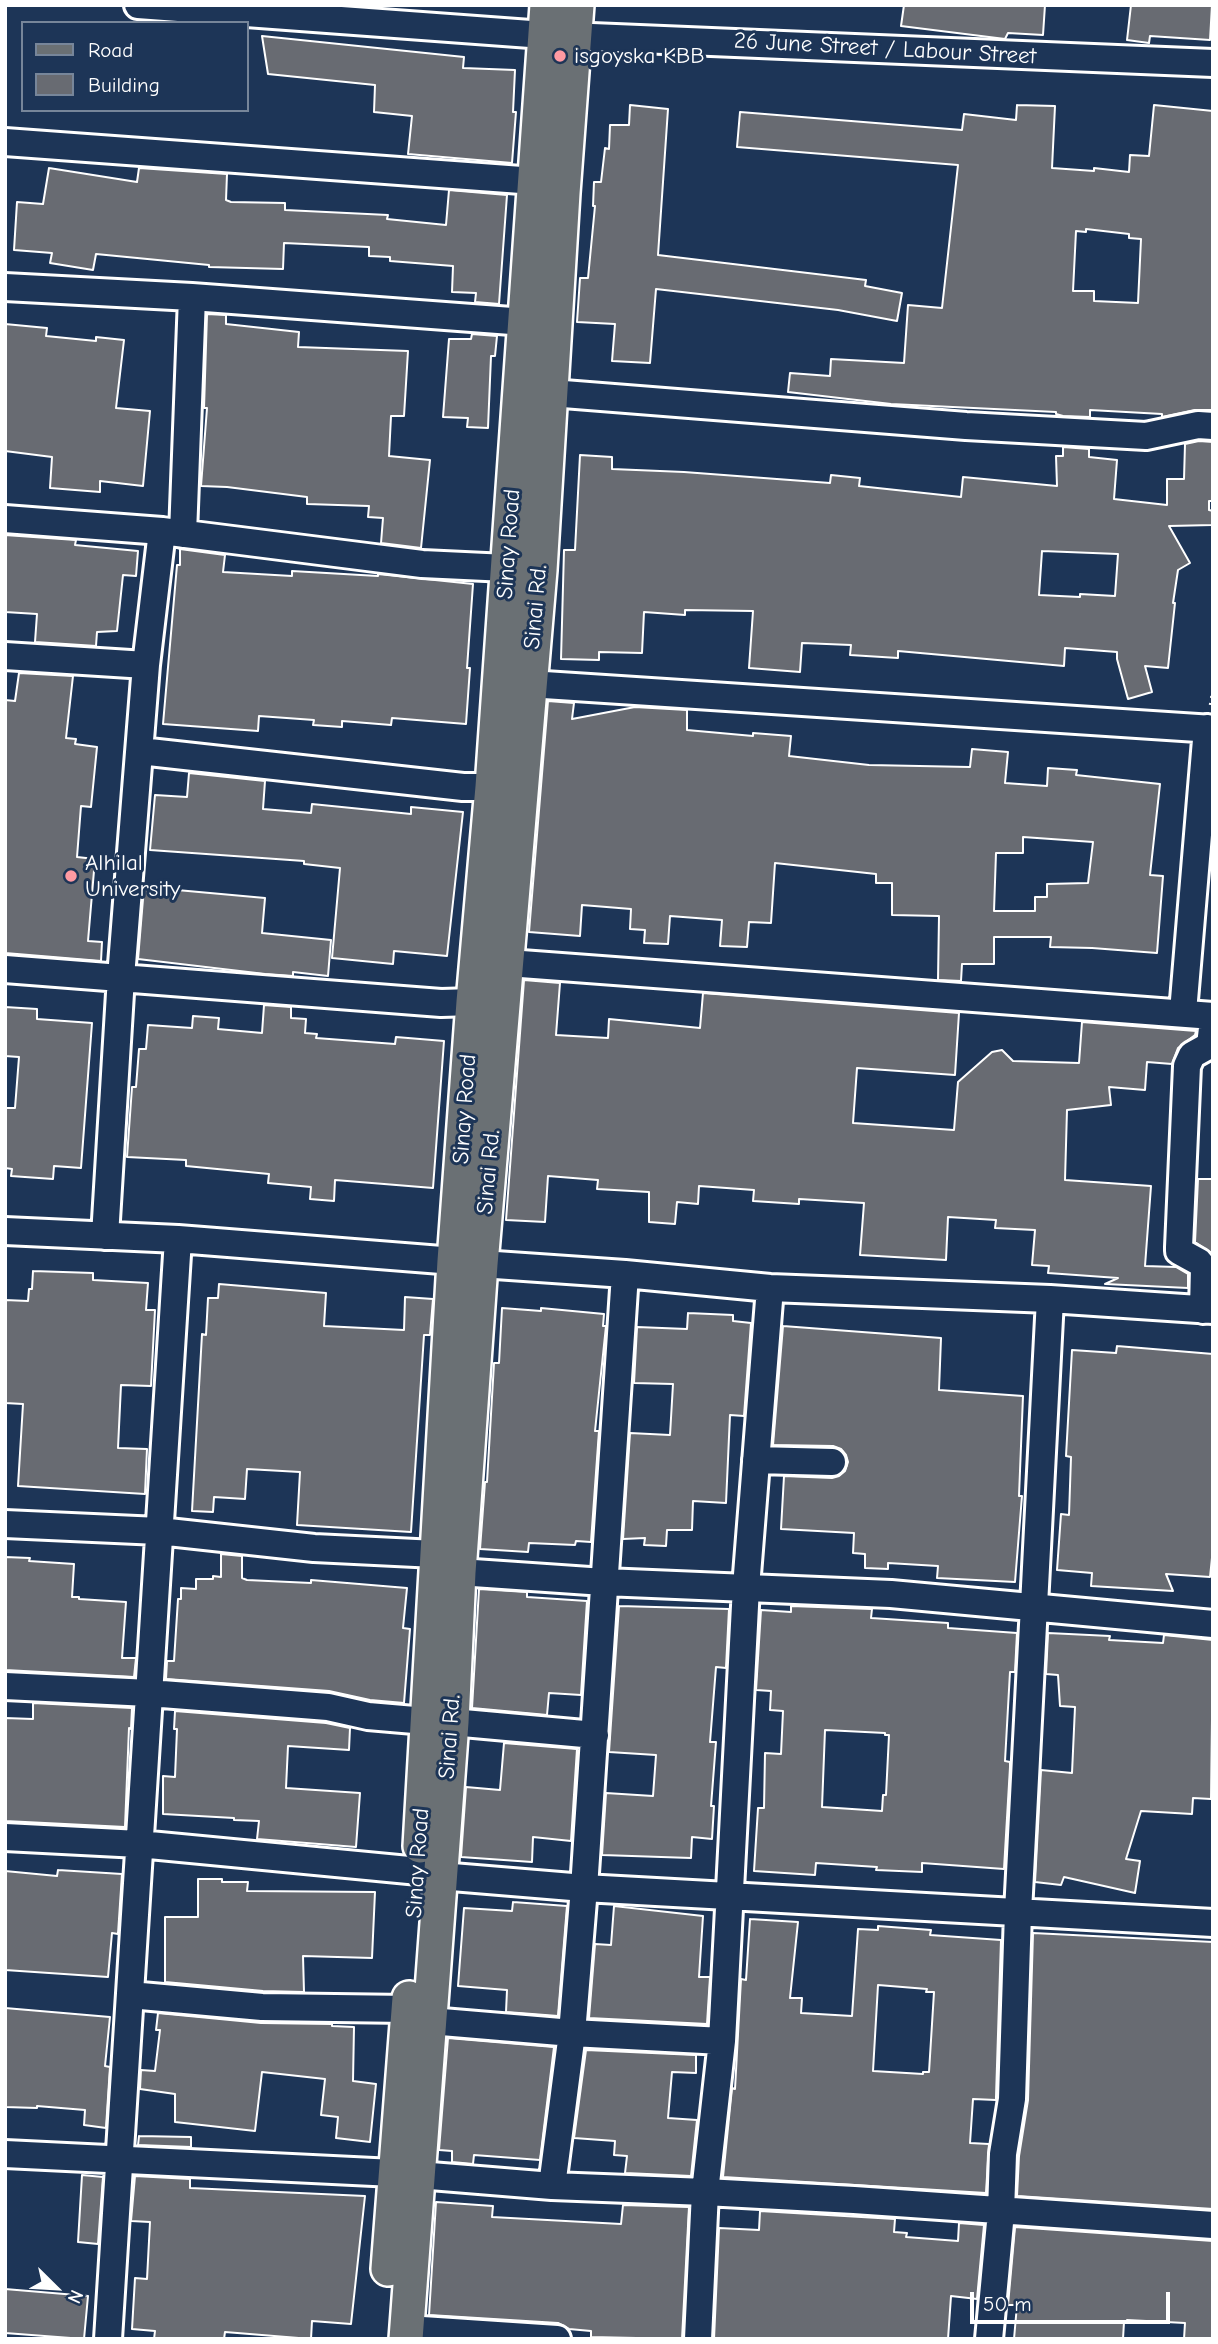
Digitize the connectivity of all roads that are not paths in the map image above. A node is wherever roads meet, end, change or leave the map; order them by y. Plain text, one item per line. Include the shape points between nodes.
1 (138, 5) edge
2 (560, 20) edge
3 (1213, 63) edge
4 (5, 142) edge
5 (535, 181) junction
6 (5, 287) edge
7 (192, 297) junction
8 (525, 322) junction
9 (551, 393) junction
10 (1213, 426) edge
11 (5, 519) edge
12 (172, 533) junction
13 (507, 568) junction
14 (5, 656) edge
15 (146, 665) junction
16 (530, 684) junction
17 (1210, 729) edge
18 (140, 751) junction
19 (492, 787) junction
20 (508, 963) junction
21 (5, 969) edge
22 (121, 977) junction
23 (473, 1002) junction
24 (1183, 1012) junction
25 (1213, 1018) edge
26 (5, 1231) edge
27 (105, 1236) junction
28 (178, 1239) junction
29 (468, 1263) junction
30 (625, 1274) junction
31 (770, 1288) junction
32 (1050, 1300) junction
33 (1208, 1310) edge
34 (757, 1460) junction
35 (832, 1462) dead end
36 (5, 1524) edge
37 (159, 1531) junction
38 (447, 1563) junction
39 (604, 1582) junction
40 (746, 1587) junction
41 (1035, 1606) junction
42 (1213, 1624) edge
43 (5, 1686) edge
44 (149, 1693) junction
45 (439, 1722) junction
46 (595, 1735) junction
47 (5, 1837) edge
48 (139, 1844) junction
49 (430, 1874) junction
50 (584, 1888) junction
51 (729, 1896) junction
52 (1018, 1912) junction
53 (1213, 1923) edge
54 (130, 1995) junction
55 (419, 2015) junction
56 (572, 2033) junction
57 (722, 2041) junction
58 (5, 2154) edge
59 (119, 2161) junction
60 (406, 2173) junction
61 (552, 2186) junction
62 (705, 2192) junction
63 (1001, 2212) junction
64 (1213, 2225) edge
65 (399, 2335) edge
66 (108, 2339) edge
67 (557, 2339) edge
68 (698, 2339) edge
69 (989, 2339) edge

1 - 2 street, 26 June Street / Labour Street
2 - 3 street, 26 June Street / Labour Street
2 - 5 main road, Sinay Road
2 - 9 main road, Sinai Rd.
4 - 5 street
5 - 8 main road, Sinay Road
6 - 7 street
7 - 8 street
7 - 12 street
8 - 13 main road, Sinay Road
9 - 10 street via 1146,436
9 - 16 main road, Sinai Rd.
11 - 12 street
12 - 13 street via 422,564
12 - 15 street
13 - 19 main road, Sinay Road
14 - 15 street
15 - 18 street
16 - 17 street
16 - 20 main road, Sinai Rd.
17 - 24 street
18 - 19 street
18 - 22 street
19 - 23 main road, Sinay Road
20 - 24 street
20 - 29 main road, Sinai Rd.
21 - 22 street
22 - 23 street
22 - 27 street
23 - 29 main road, Sinay Road
24 - 25 street
25 - 33 street via 1210,1045 1192,1055 1186,1066 1178,1247 1204,1268
26 - 27 street
27 - 28 street
28 - 29 street
28 - 37 street
29 - 30 street
29 - 38 main road, Sinay Road
30 - 31 street
30 - 39 street
31 - 32 street
31 - 34 street
32 - 33 street
32 - 41 street
34 - 35 street
34 - 40 street
36 - 37 street
37 - 38 street
37 - 44 street
38 - 39 street
38 - 45 main road, Sinay Road
39 - 40 street
39 - 46 street
40 - 41 street
40 - 51 street
41 - 42 street
41 - 52 street
43 - 44 street
44 - 45 street via 328,1707
44 - 48 street
45 - 46 street
45 - 49 main road, Sinay Road
46 - 50 street
47 - 48 street
48 - 49 street
48 - 54 street
49 - 50 street
49 - 55 main road, Sinay Road
50 - 51 street
50 - 56 street
51 - 52 street
51 - 57 street
52 - 53 street
52 - 63 street via 1012,2099 1003,2154
54 - 55 street
54 - 59 street
55 - 56 street
55 - 60 main road, Sinay Road
56 - 57 street
56 - 61 street
57 - 62 street
58 - 59 street
59 - 60 street
59 - 66 street
60 - 61 street
60 - 65 main road, Sinay Road
61 - 62 street
62 - 63 street
62 - 68 street
63 - 64 street
63 - 69 street
65 - 67 street

